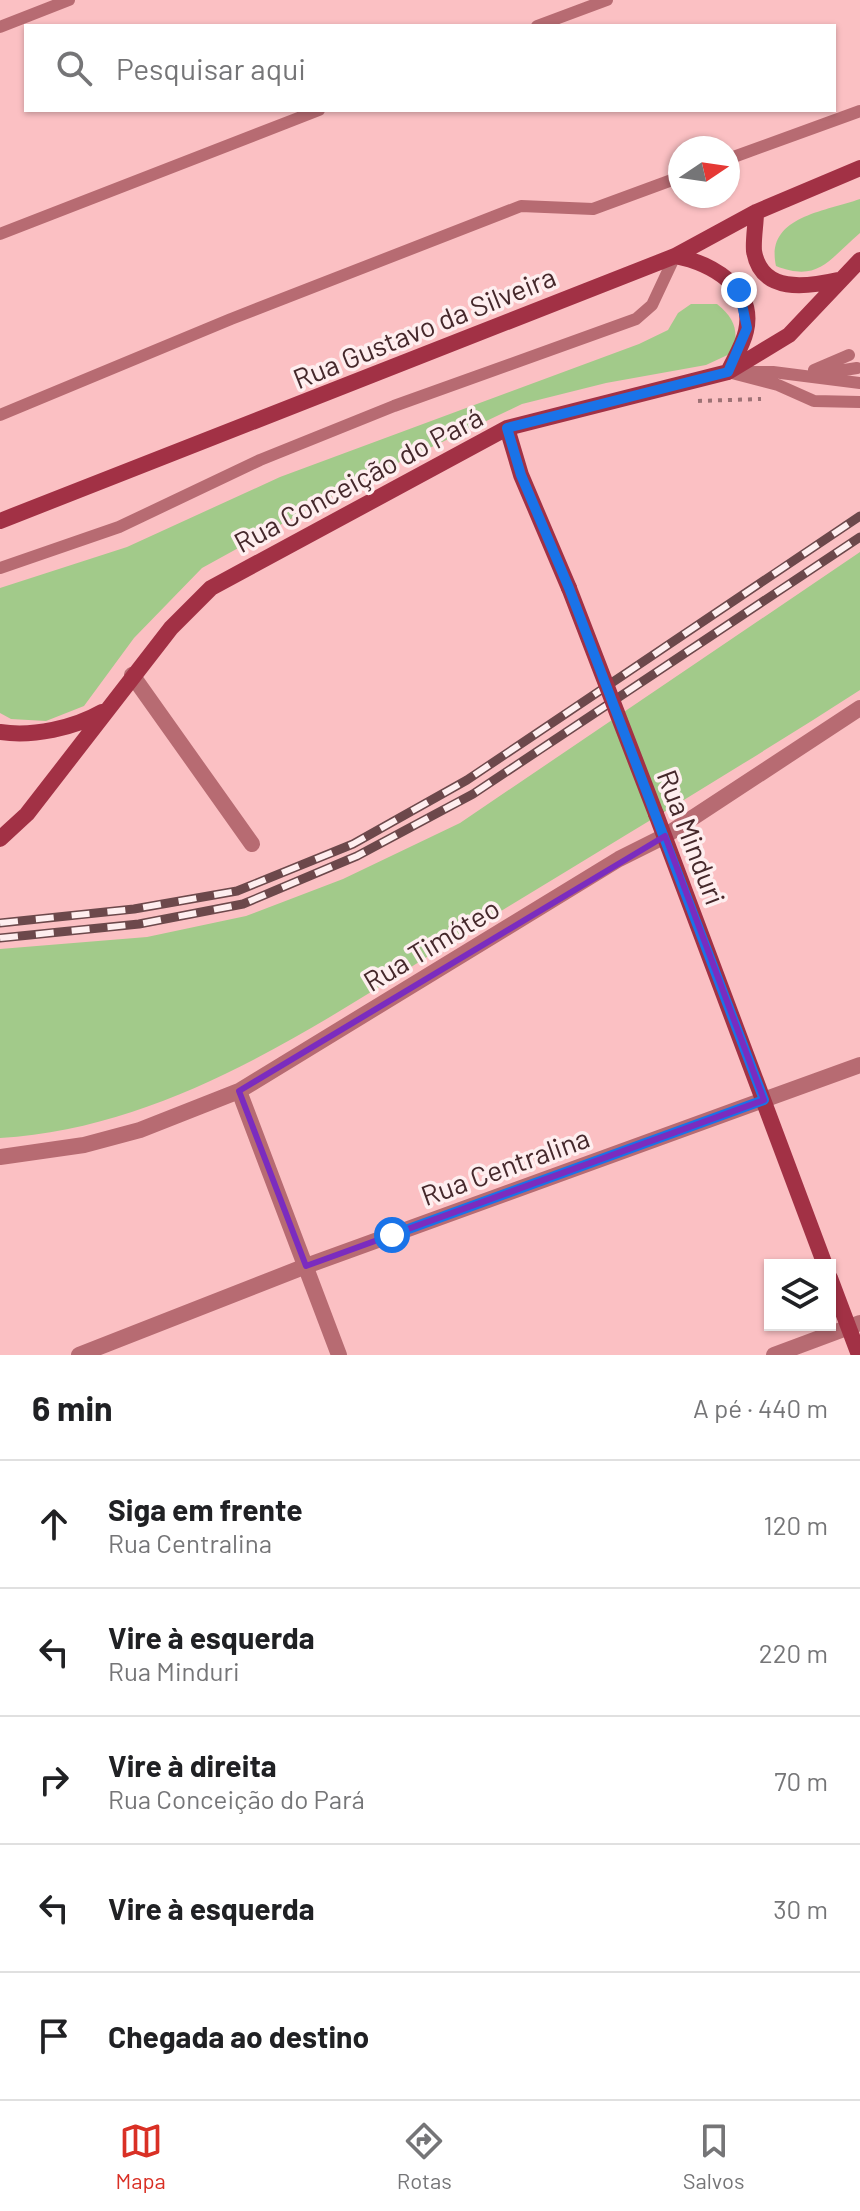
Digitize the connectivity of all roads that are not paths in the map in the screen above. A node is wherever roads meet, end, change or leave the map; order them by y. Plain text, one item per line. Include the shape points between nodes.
1 (69, 0) edge
2 (607, 0) edge
3 (542, 24) edge
4 (0, 27) edge
5 (860, 111) edge
6 (314, 112) edge
7 (740, 155) edge
8 (860, 168) edge
9 (668, 181) edge
10 (756, 212) junction
11 (0, 234) edge
12 (675, 256) junction
13 (860, 260) edge
14 (838, 280) junction
15 (849, 355) dead end
16 (857, 368) dead end
17 (728, 372) junction
18 (796, 377) junction
19 (860, 383) edge
20 (860, 402) edge
21 (0, 415) edge
22 (507, 428) junction
23 (25, 512) junction
24 (0, 521) edge
25 (0, 533) edge
26 (0, 568) edge
27 (132, 675) junction
28 (112, 706) junction
29 (860, 708) edge
30 (0, 732) edge
31 (665, 836) junction
32 (0, 839) edge
33 (252, 844) dead end
34 (860, 1065) edge
35 (239, 1091) junction
36 (764, 1100) junction
37 (0, 1157) edge
38 (823, 1259) edge
39 (306, 1266) junction
40 (836, 1290) edge
41 (854, 1325) edge
42 (79, 1355) edge
43 (339, 1355) edge
44 (774, 1355) edge
45 (859, 1355) edge

1 - 4 lane
2 - 3 lane
5 - 7 lane
6 - 11 lane
8 - 10 main road, Rua Gustavo da Silveira
9 - 21 lane via 593,209 521,206
10 - 12 main road, Rua Gustavo da Silveira
10 - 14 main road via 754,252 765,274 788,287
12 - 17 main road via 701,261 739,290 747,328
12 - 23 main road, Rua Gustavo da Silveira
12 - 26 lane via 652,305 636,319 394,406 260,460 119,527
13 - 14 main road, Rua Conceição do Pará
14 - 17 main road, Rua Conceição do Pará via 789,335
15 - 18 lane
16 - 18 lane
17 - 18 lane
17 - 20 lane via 814,401
17 - 22 main road, Rua Conceição do Pará
18 - 19 lane
22 - 27 main road, Rua Conceição do Pará via 211,588
22 - 31 main road, Rua Minduri, bridge
23 - 24 main road, Rua Gustavo da Silveira
23 - 25 main road
27 - 28 main road, Rua Conceição do Pará
27 - 33 street
28 - 30 main road via 83,722 18,735
28 - 32 main road, Rua Conceição do Pará via 27,814
29 - 31 street, Rua Timóteo
31 - 35 street, Rua Timóteo
31 - 36 main road, Rua Minduri
34 - 36 street, Rua Centralina
35 - 37 street, Rua Timóteo via 140,1130 84,1145
35 - 39 street
36 - 38 main road, Rua Minduri
36 - 39 street, Rua Centralina
39 - 42 street, Rua Centralina
39 - 43 street
40 - 41 main road
41 - 44 street
41 - 45 main road

